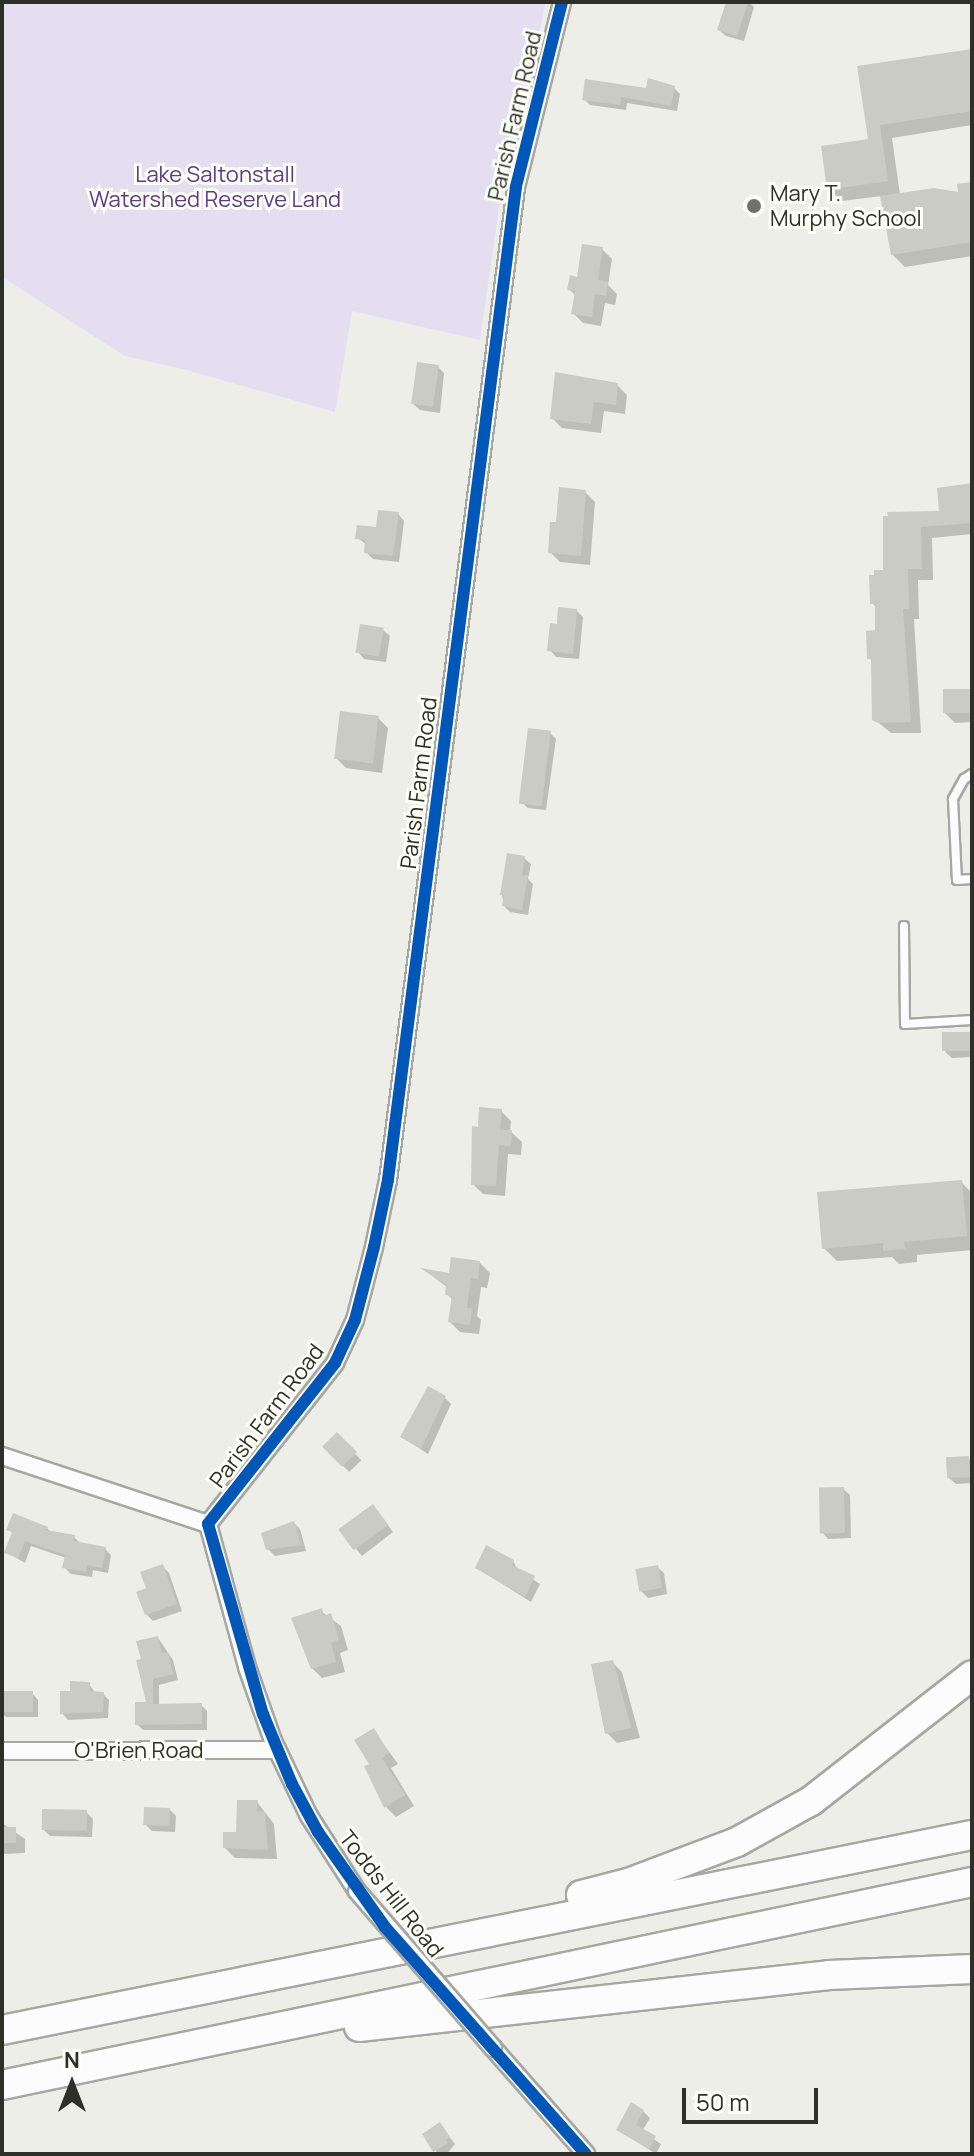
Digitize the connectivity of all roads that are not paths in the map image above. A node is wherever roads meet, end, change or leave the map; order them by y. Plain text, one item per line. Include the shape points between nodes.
1 (562, 2) edge
2 (972, 774) edge
3 (972, 879) edge
4 (904, 926) dead end
5 (972, 1020) edge
6 (2, 1456) edge
7 (208, 1524) junction
8 (972, 1675) edge
9 (277, 1750) junction
10 (2, 1751) edge
11 (972, 1835) edge
12 (972, 1882) edge
13 (972, 1969) edge
14 (223, 1985) junction
15 (2, 2030) edge
16 (34, 2078) junction
17 (2, 2085) edge
18 (586, 2154) edge

1 - 7 street, Parish Farm Road via 516,187 388,1180 374,1247 355,1320 335,1363
2 - 3 lane via 953,799 957,880
4 - 5 lane via 905,1024
6 - 7 street
7 - 9 street, Todds Hill Road via 247,1667
8 - 14 highway via 811,1801 737,1842 628,1883
9 - 10 street, O'Brien Road
9 - 18 street, Todds Hill Road, bridge via 309,1816 357,1891
11 - 14 highway
12 - 16 highway
13 - 16 highway via 829,1975 379,2024
14 - 15 highway
16 - 17 highway

